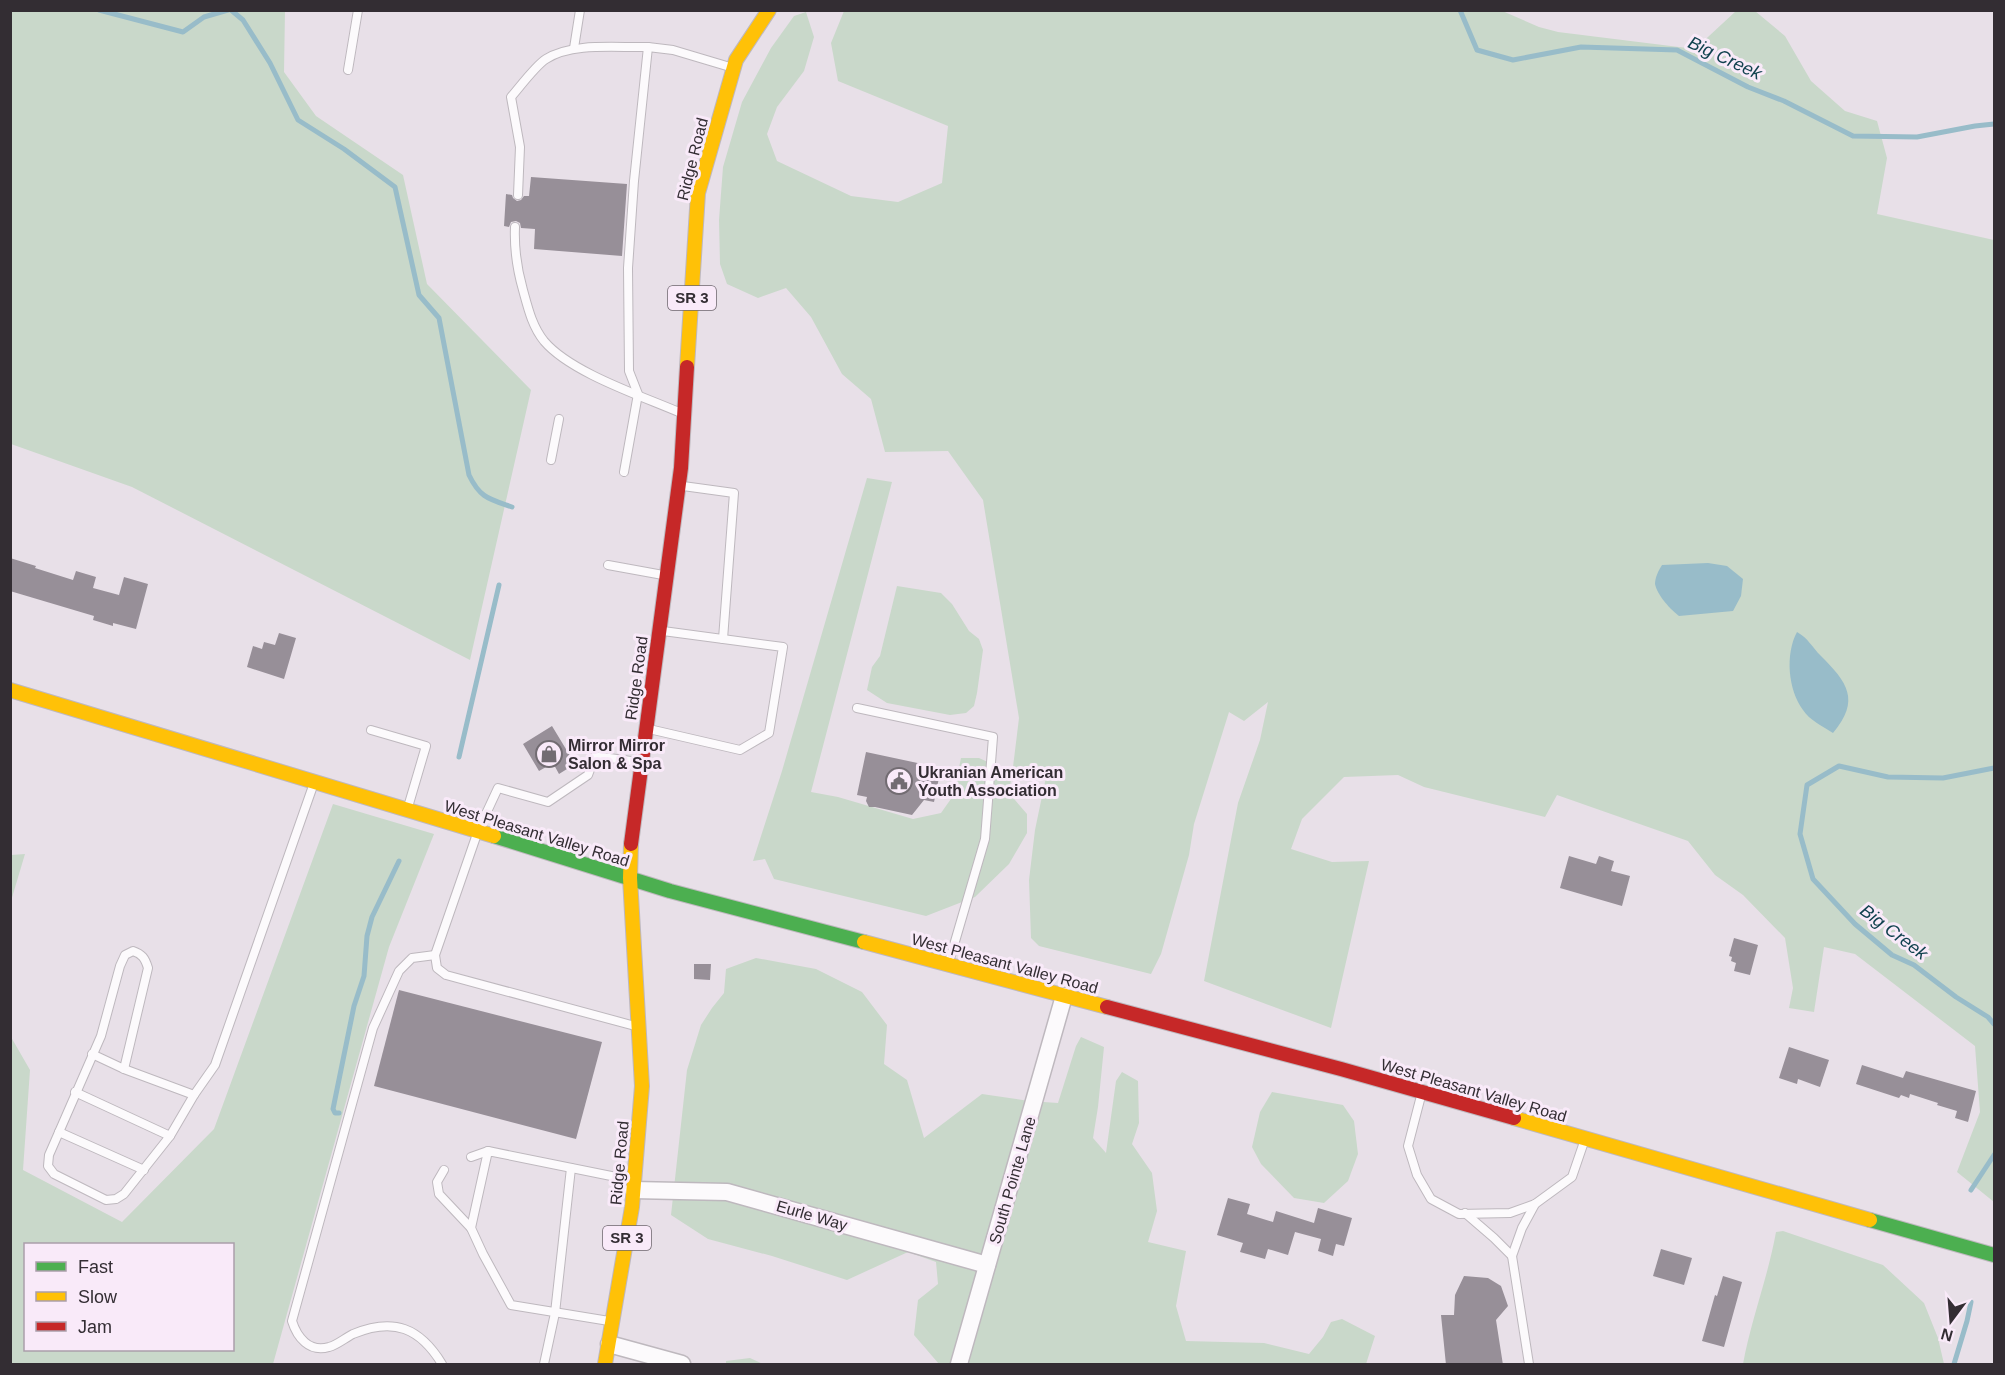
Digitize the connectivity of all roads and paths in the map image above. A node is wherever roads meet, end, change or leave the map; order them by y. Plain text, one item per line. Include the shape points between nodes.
1 (358, 10) edge
2 (580, 10) edge
3 (769, 10) edge
4 (648, 47) junction
5 (574, 48) junction
6 (734, 68) junction
7 (348, 70) dead end
8 (518, 195) dead end
9 (515, 227) dead end
10 (638, 394) junction
11 (685, 415) junction
12 (559, 419) dead end
13 (551, 460) dead end
14 (624, 472) dead end
15 (679, 485) junction
16 (609, 565) dead end
17 (667, 576) junction
18 (659, 631) junction
19 (723, 639) junction
20 (10, 690) edge
21 (857, 708) dead end
22 (646, 728) junction
23 (371, 730) dead end
24 (641, 763) junction
25 (314, 783) junction
26 (407, 810) junction
27 (478, 831) junction
28 (630, 878) junction
29 (435, 956) junction
30 (948, 965) junction
31 (1065, 996) junction
32 (639, 1027) junction
33 (92, 1054) junction
34 (124, 1069) junction
35 (75, 1092) junction
36 (1422, 1092) junction
37 (194, 1095) junction
38 (59, 1131) junction
39 (170, 1136) junction
40 (1585, 1139) junction
41 (488, 1151) junction
42 (471, 1157) dead end
43 (571, 1168) junction
44 (144, 1170) junction
45 (444, 1170) dead end
46 (634, 1185) junction
47 (1535, 1204) junction
48 (1465, 1214) junction
49 (471, 1228) junction
50 (1995, 1255) edge
51 (1512, 1256) junction
52 (987, 1265) junction
53 (555, 1312) junction
54 (612, 1322) junction
55 (609, 1344) junction
56 (442, 1365) edge
57 (544, 1365) edge
58 (605, 1365) edge
59 (682, 1365) edge
60 (959, 1365) edge
61 (1529, 1365) edge

1 - 7 lane
2 - 5 lane
3 - 6 main road, Ridge Road / SR 3
4 - 5 lane
4 - 6 lane
4 - 10 lane via 628,268 629,370
5 - 8 lane via 545,59 511,98 520,147
6 - 11 main road, Ridge Road / SR 3 via 698,192
9 - 10 lane via 517,269 531,317 544,341 582,369
10 - 11 lane
10 - 14 lane
11 - 15 main road, Ridge Road / SR 3
12 - 13 lane
15 - 17 main road, Ridge Road / SR 3
15 - 19 lane via 734,493
16 - 17 lane
17 - 18 main road, Ridge Road / SR 3
18 - 19 lane
18 - 22 main road, Ridge Road / SR 3
19 - 22 lane via 783,647 769,733 741,750
20 - 25 main road, West Pleasant Valley Road
21 - 30 lane via 993,736 985,839
22 - 24 main road, Ridge Road / SR 3
23 - 26 lane via 426,746
24 - 27 lane via 595,756 588,775 549,802 498,788
24 - 28 main road, Ridge Road / SR 3 via 631,836
25 - 26 main road, West Pleasant Valley Road
25 - 37 lane via 215,1065
26 - 27 main road, West Pleasant Valley Road
27 - 28 main road, West Pleasant Valley Road
27 - 29 lane
28 - 30 main road, West Pleasant Valley Road
28 - 32 main road, Ridge Road / SR 3
29 - 32 lane via 437,968 446,975
29 - 56 lane via 412,958 399,971 373,1028 292,1321 303,1342 320,1349 379,1326 414,1332 434,1350
30 - 31 main road, West Pleasant Valley Road
31 - 36 main road, West Pleasant Valley Road
31 - 52 street, South Pointe Lane
32 - 46 main road, Ridge Road / SR 3 via 642,1086
33 - 34 lane
33 - 34 lane via 125,955 133,951 140,954 148,968
33 - 35 lane
34 - 37 lane
35 - 38 lane
35 - 39 lane
36 - 40 main road, West Pleasant Valley Road
36 - 48 lane via 1408,1146 1417,1175 1431,1199
37 - 39 lane
38 - 44 lane
38 - 44 lane via 48,1166 54,1174 106,1200 124,1194
39 - 44 lane
40 - 47 lane via 1572,1177
40 - 50 main road, West Pleasant Valley Road
41 - 42 lane
41 - 43 lane
41 - 49 lane
43 - 46 lane
43 - 53 lane
45 - 49 lane via 437,1182 439,1194
46 - 52 street, Eurle Way via 736,1194
46 - 54 main road, Ridge Road / SR 3
47 - 48 lane via 1510,1213
47 - 51 lane
48 - 51 lane
49 - 53 lane via 510,1305
51 - 61 lane
52 - 60 street, South Pointe Lane
53 - 54 lane
53 - 57 lane
54 - 55 main road, Ridge Road / SR 3
55 - 58 main road, Ridge Road / SR 3
55 - 59 street

